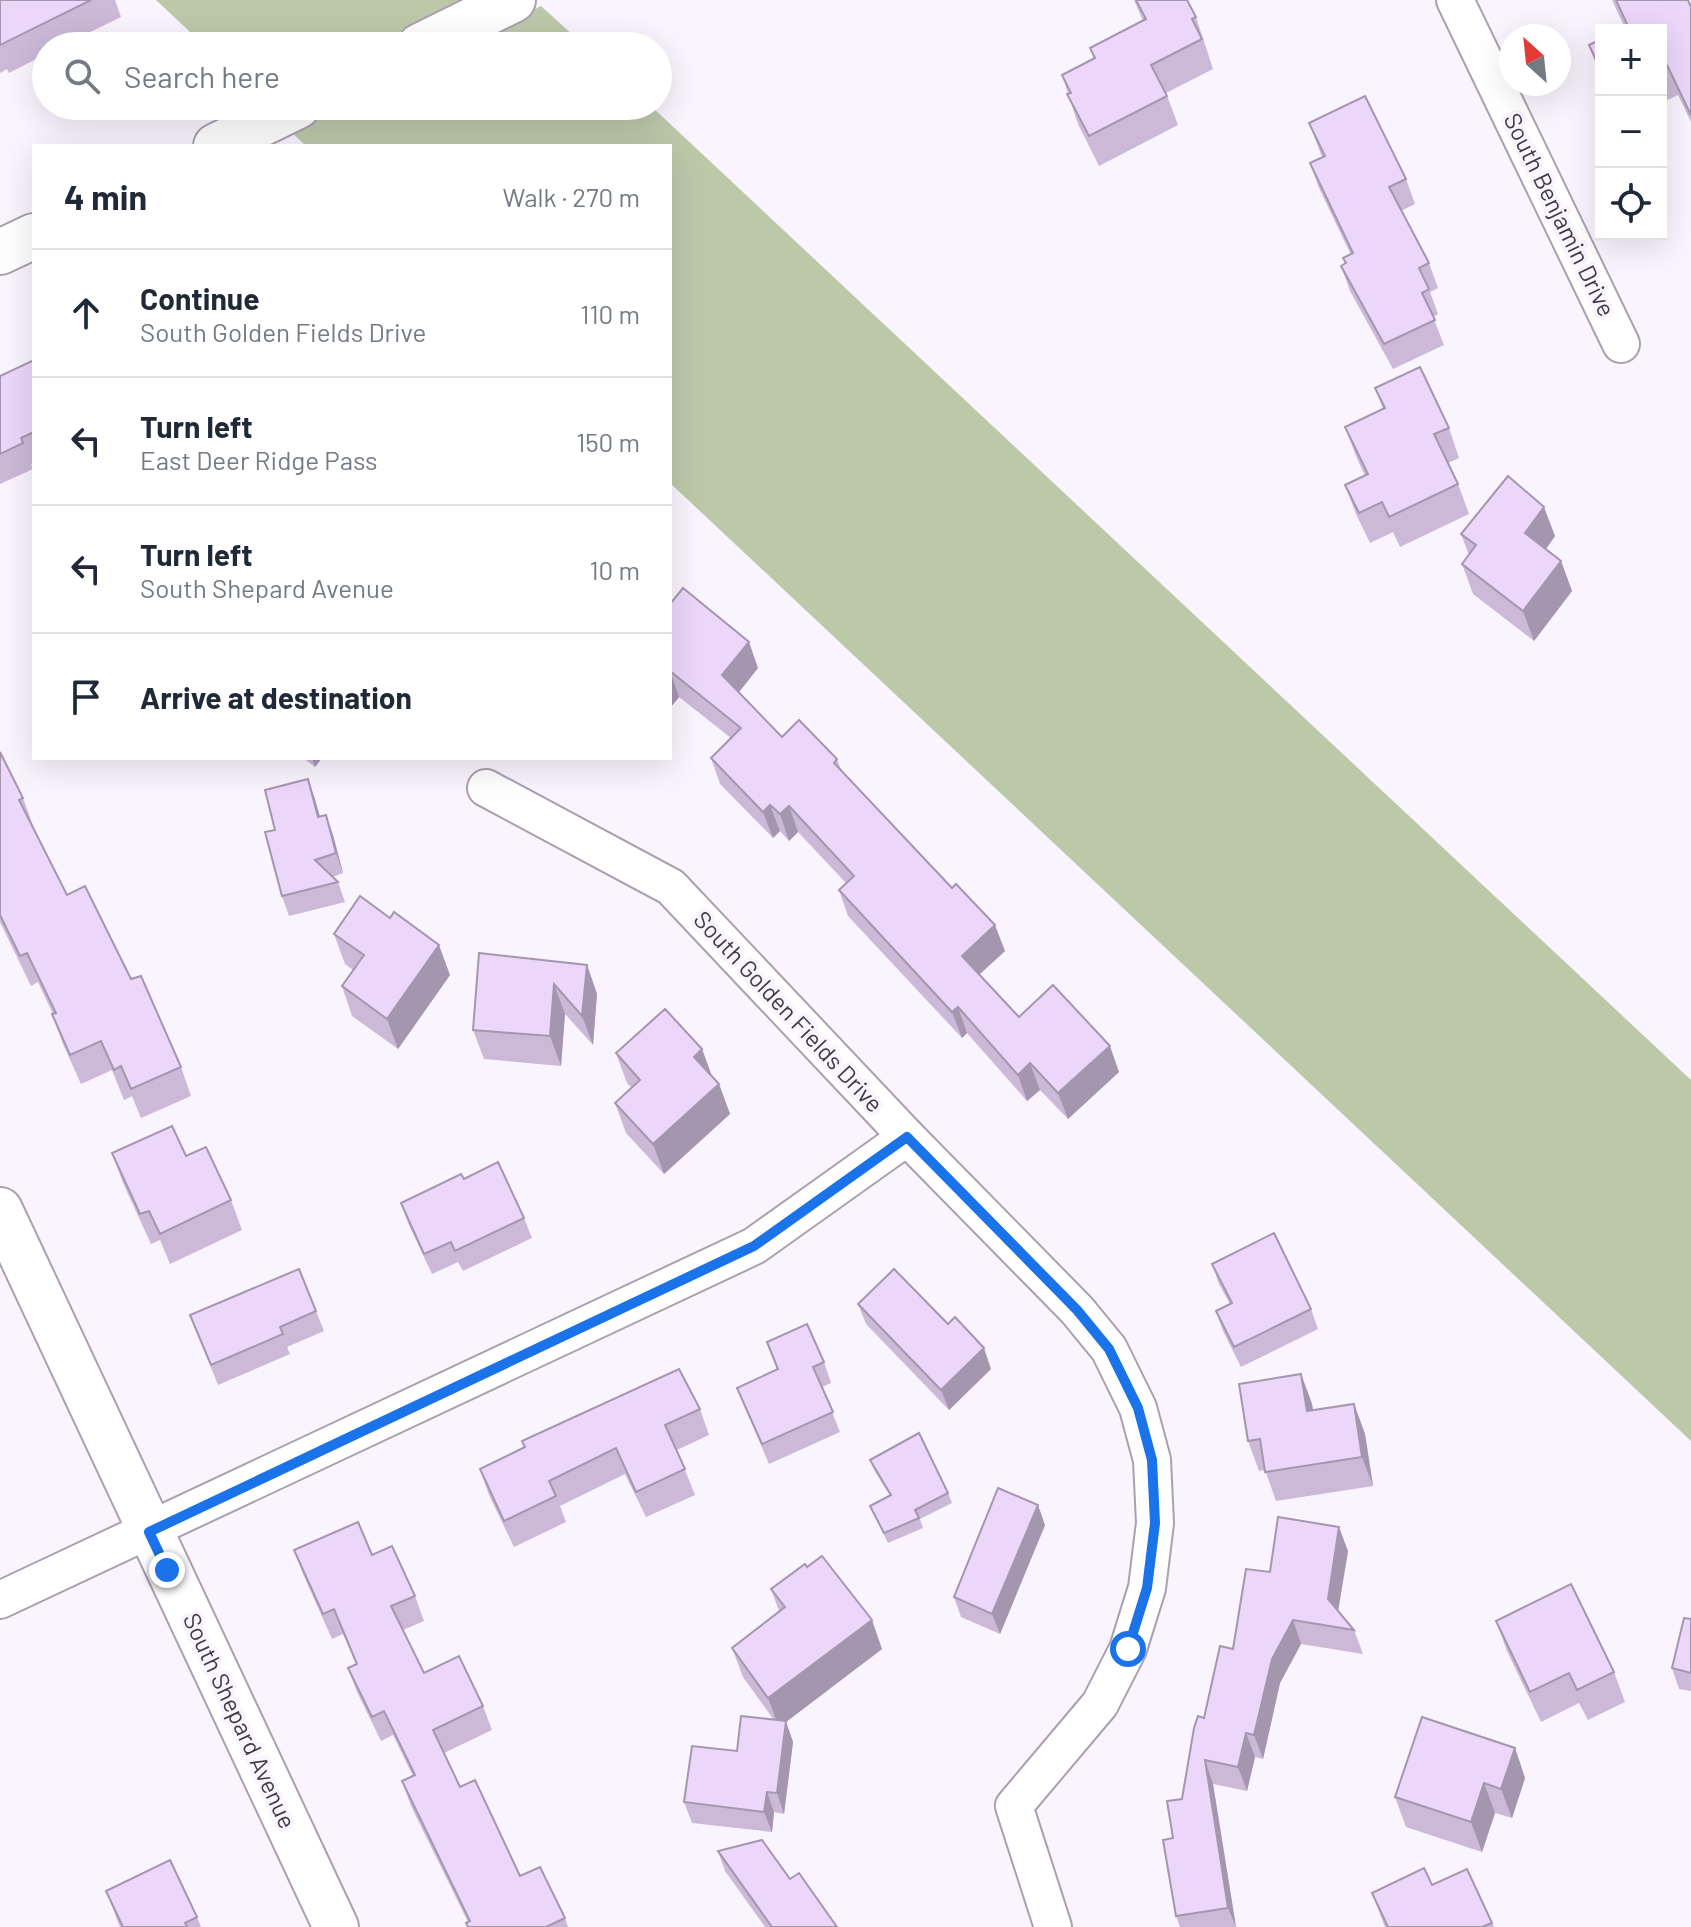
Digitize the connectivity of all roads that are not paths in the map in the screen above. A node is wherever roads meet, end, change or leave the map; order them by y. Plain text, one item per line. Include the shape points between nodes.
1 (513, 0) edge
2 (1455, 0) edge
3 (448, 32) edge
4 (269, 120) edge
5 (220, 144) edge
6 (32, 237) edge
7 (0, 252) edge
8 (1621, 344) dead end
9 (486, 788) dead end
10 (907, 1137) junction
11 (0, 1210) edge
12 (149, 1532) junction
13 (0, 1600) edge
14 (336, 1927) edge
15 (1053, 1927) edge

1 - 3 street
2 - 8 street, South Benjamin Drive
4 - 5 street
6 - 7 street
9 - 10 street, South Golden Fields Drive via 671,887
10 - 12 street via 754,1246
10 - 15 street, South Golden Fields Drive via 1109,1349 1138,1408 1152,1460 1155,1523 1147,1588 1128,1649 1100,1704 1014,1806
11 - 12 street, South Shepard Avenue
12 - 13 street
12 - 14 street, South Shepard Avenue

